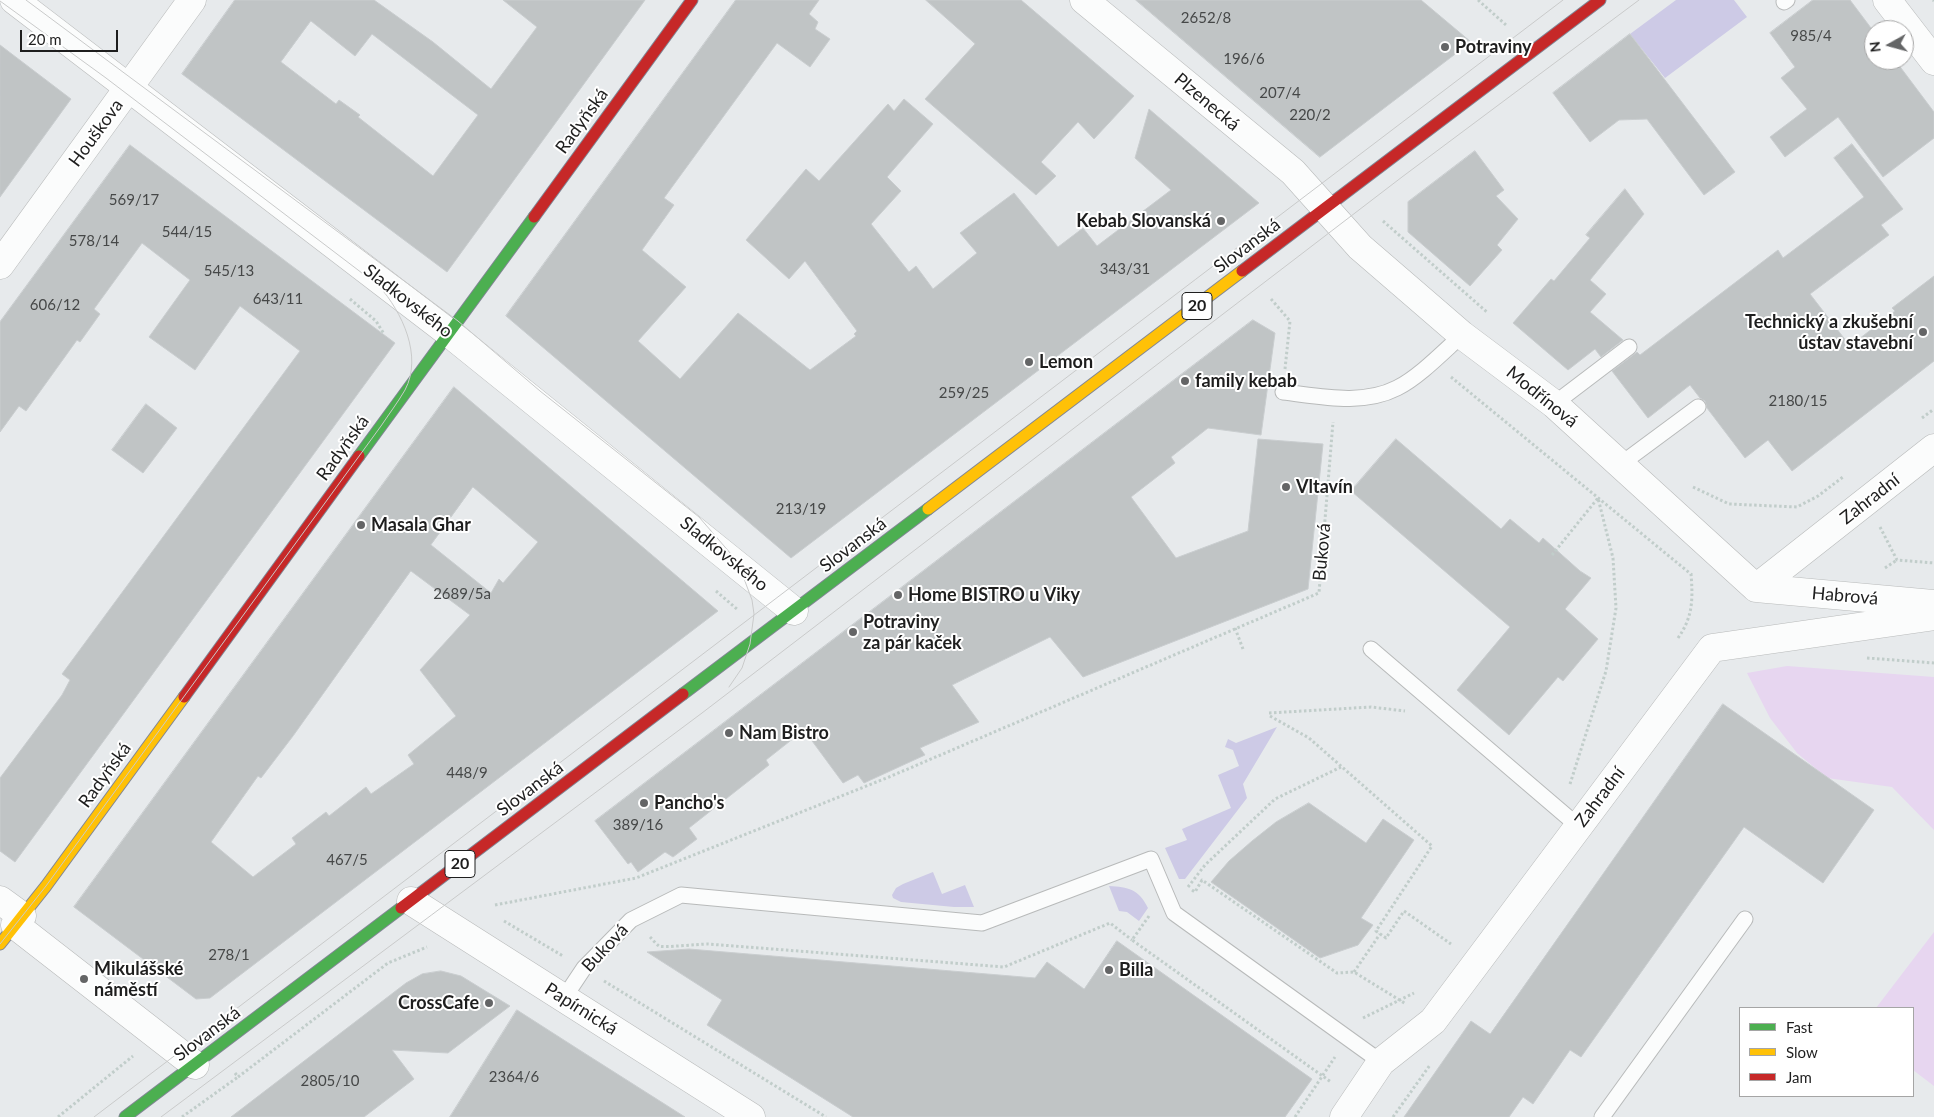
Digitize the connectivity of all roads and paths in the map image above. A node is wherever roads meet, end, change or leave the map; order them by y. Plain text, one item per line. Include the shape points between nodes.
1 (14, 0) edge
2 (192, 0) edge
3 (692, 0) edge
4 (1084, 0) edge
5 (1478, 0) edge
6 (1600, 0) edge
7 (1887, 0) edge
8 (1506, 25) dead end
9 (1934, 61) edge
10 (129, 87) junction
11 (1325, 209) junction
12 (1383, 222) dead end
13 (0, 265) edge
14 (1271, 298) dead end
15 (1493, 318) dead end
16 (449, 333) junction
17 (1462, 335) junction
18 (1629, 347) dead end
19 (1283, 392) joint
20 (1335, 398) junction
21 (1554, 404) junction
22 (1698, 407) dead end
23 (1934, 410) edge
24 (1918, 421) dead end
25 (1934, 448) edge
26 (1620, 464) junction
27 (1849, 473) dead end
28 (1687, 483) dead end
29 (1876, 520) dead end
30 (1552, 555) dead end
31 (1934, 563) edge
32 (1691, 574) dead end
33 (1934, 585) edge
34 (1756, 588) junction
35 (1934, 604) edge
36 (794, 611) junction
37 (1934, 616) edge
38 (1235, 628) junction
39 (1672, 646) dead end
40 (1243, 649) dead end
41 (1371, 650) dead end
42 (1450, 717) junction
43 (1341, 767) junction
44 (1580, 774) dead end
45 (1578, 826) junction
46 (1188, 887) dead end
47 (0, 900) edge
48 (412, 901) junction
49 (495, 904) dead end
50 (1745, 919) dead end
51 (631, 920) junction
52 (12, 928) edge
53 (458, 931) junction
54 (1380, 934) junction
55 (1457, 936) dead end
56 (1132, 940) dead end
57 (1451, 944) junction
58 (1446, 952) dead end
59 (584, 968) junction
60 (1354, 972) dead end
61 (1362, 977) dead end
62 (1382, 989) dead end
63 (1416, 992) dead end
64 (564, 998) junction
65 (158, 1035) junction
66 (1347, 1038) junction
67 (205, 1057) junction
68 (1381, 1062) junction
69 (238, 1078) junction
70 (58, 1117) edge
71 (125, 1117) edge
72 (182, 1117) edge
73 (751, 1117) edge
74 (826, 1117) edge
75 (1294, 1117) edge
76 (1344, 1117) edge
77 (1602, 1117) edge

1 - 10 street, Sladkovského
2 - 10 street, Houškova
3 - 16 main road, Radyňská
4 - 11 street, Plzenecká via 1293,172
5 - 8 path
6 - 11 main road, Slovanská / 20
7 - 9 street
10 - 13 street, Houškova
10 - 16 street, Sladkovského
11 - 17 street, Modřínová via 1360,247
11 - 36 main road, Slovanská / 20
12 - 15 path
14 - 19 path via 1290,321
16 - 36 street, Sladkovského
16 - 52 main road, Radyňská
17 - 20 lane via 1398,388 1376,396
17 - 21 street, Modřínová
18 - 21 lane
19 - 20 lane
20 - 38 path, Buková via 1319,593
21 - 26 street, Modřínová
22 - 26 lane
23 - 24 path
25 - 34 street, Zahradní
26 - 34 street, Modřínová
27 - 28 path via 1797,507 1729,504
29 - 31 path via 1897,560
30 - 44 path via 1598,498 1613,558 1616,608 1606,671 1568,790
32 - 39 path via 1694,602 1684,630
33 - 34 street
34 - 35 street, Habrová
36 - 48 main road, Slovanská / 20
37 - 45 street, Zahradní via 1712,648
38 - 40 path
38 - 49 path via 888,777 636,878
41 - 42 lane
42 - 43 path via 1372,707 1269,714 1309,738
42 - 45 lane
43 - 46 path via 1275,799 1205,865
43 - 54 path via 1432,846 1376,931
45 - 68 street, Zahradní via 1433,1021
47 - 52 street
48 - 53 street, Papírnická
48 - 67 main road, Slovanská / 20
50 - 77 lane
51 - 56 path via 659,946 708,944 1004,967 1110,923
51 - 59 lane, Buková
51 - 66 lane, Buková via 682,895 982,923 1151,859 1174,914
52 - 65 street
53 - 59 path via 488,911
53 - 64 street, Papírnická
53 - 69 path via 388,962
54 - 57 path via 1386,938 1404,911
54 - 60 path
55 - 57 path
57 - 58 path
59 - 64 lane, Buková
59 - 74 path
61 - 62 path
63 - 66 path via 1360,1020
64 - 73 street, Papírnická
65 - 67 street
65 - 70 path
66 - 68 lane
66 - 75 path
67 - 69 path
67 - 71 main road, Slovanská / 20
68 - 76 street, Zahradní
69 - 72 path

